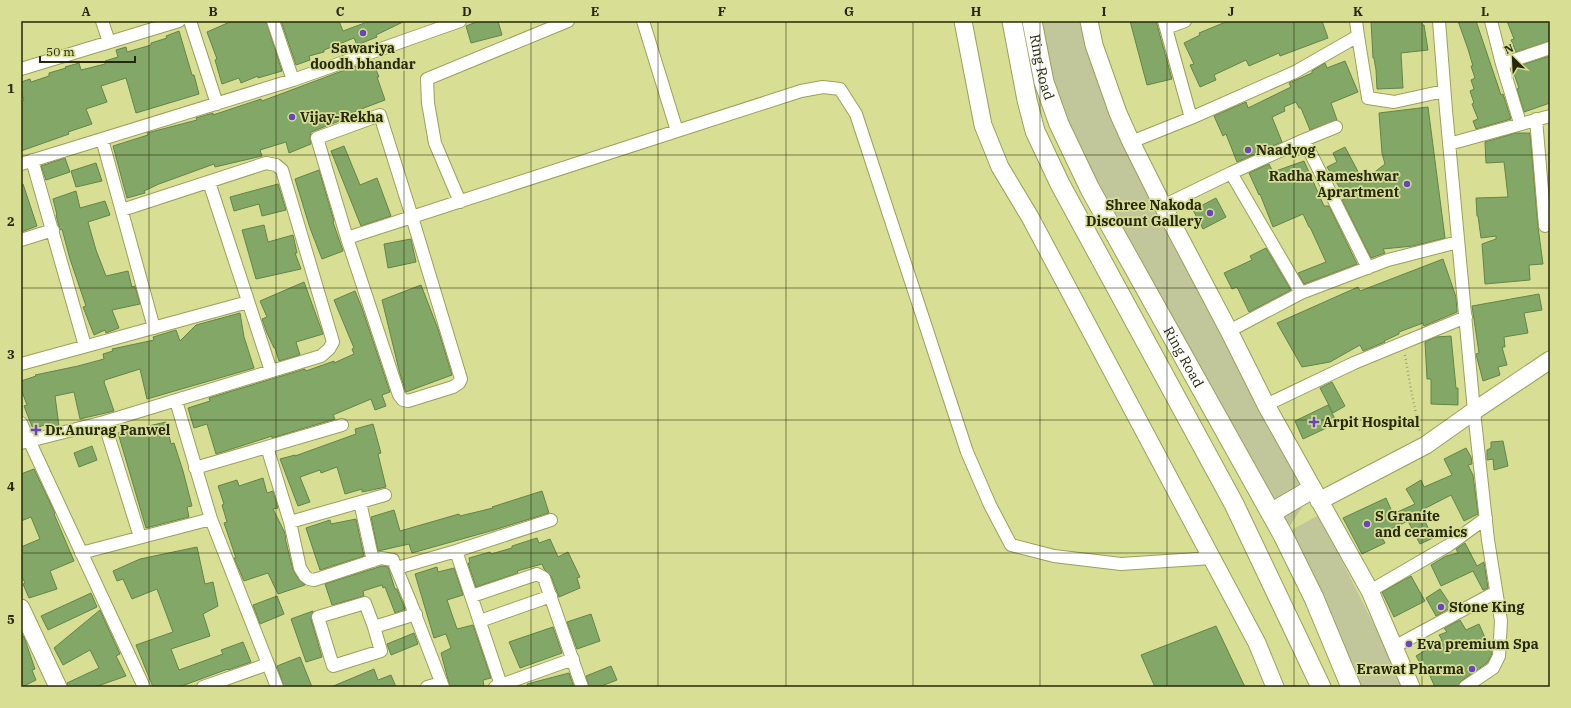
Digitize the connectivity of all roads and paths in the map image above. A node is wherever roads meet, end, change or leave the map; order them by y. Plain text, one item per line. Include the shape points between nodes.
1 (102, 21) edge
2 (179, 21) edge
3 (190, 21) edge
4 (273, 21) edge
5 (460, 21) edge
6 (568, 21) edge
7 (643, 21) edge
8 (963, 21) edge
9 (1012, 21) edge
10 (1032, 21) edge
11 (1089, 21) edge
12 (1185, 21) edge
13 (1356, 21) edge
14 (1439, 21) edge
15 (1492, 21) edge
16 (1165, 25) edge
17 (432, 26) edge
18 (1358, 36) junction
19 (109, 42) junction
20 (1550, 48) edge
21 (1502, 64) junction
22 (21, 69) edge
23 (293, 80) junction
24 (1444, 92) junction
25 (217, 104) junction
26 (1550, 116) edge
27 (1192, 118) junction
28 (1536, 119) junction
29 (1520, 124) junction
30 (1336, 127) dead end
31 (677, 131) junction
32 (102, 139) junction
33 (1304, 140) junction
34 (1131, 142) junction
35 (1449, 144) junction
36 (26, 162) edge
37 (1231, 173) junction
38 (208, 182) junction
39 (460, 202) junction
40 (1163, 206) junction
41 (122, 210) junction
42 (412, 218) junction
43 (1545, 226) dead end
44 (53, 230) junction
45 (347, 238) junction
46 (21, 240) edge
47 (1458, 242) junction
48 (1368, 268) junction
49 (1301, 293) junction
50 (248, 302) junction
51 (1466, 317) junction
52 (154, 328) junction
53 (1229, 331) junction
54 (1404, 342) junction
55 (85, 346) junction
56 (1550, 360) edge
57 (21, 364) edge
58 (271, 371) junction
59 (176, 401) junction
60 (1266, 405) junction
61 (1474, 411) junction
62 (104, 422) junction
63 (21, 423) edge
64 (342, 425) dead end
65 (25, 442) edge
66 (1426, 445) junction
67 (267, 447) junction
68 (195, 468) junction
69 (1316, 495) junction
70 (385, 496) dead end
71 (360, 502) junction
72 (1271, 513) junction
73 (1486, 518) junction
74 (211, 519) junction
75 (551, 520) dead end
76 (290, 522) junction
77 (140, 537) junction
78 (456, 551) junction
79 (82, 553) junction
80 (1212, 558) junction
81 (373, 561) junction
82 (397, 568) junction
83 (1370, 591) junction
84 (1496, 592) junction
85 (472, 596) junction
86 (551, 596) junction
87 (21, 608) edge
88 (416, 614) junction
89 (480, 621) junction
90 (374, 627) junction
91 (1394, 647) junction
92 (572, 659) junction
93 (268, 664) junction
94 (442, 685) edge
95 (497, 686) edge
96 (58, 687) edge
97 (144, 687) edge
98 (203, 687) edge
99 (277, 687) edge
100 (427, 687) edge
101 (582, 687) edge
102 (1275, 687) edge
103 (1321, 687) edge
104 (1351, 687) edge
105 (1411, 687) edge
106 (1465, 687) edge

1 - 19 street
2 - 19 street
3 - 25 street
4 - 23 street
5 - 17 street
6 - 39 street via 427,80 435,143
7 - 31 street
8 - 80 street via 983,125 1000,167 1034,224
9 - 103 main road, Ring Road via 1027,100 1038,137 1060,184 1234,504
10 - 72 main road, Ring Road via 1044,82 1059,124 1087,183
11 - 34 street via 1094,45
12 - 16 street
13 - 18 street
14 - 24 street
15 - 21 street
16 - 27 street
17 - 23 street
18 - 24 street via 1368,98 1394,102
18 - 27 street via 1295,72
19 - 22 street
20 - 21 street
21 - 29 street
23 - 25 street
24 - 35 street
25 - 32 street
26 - 28 street
27 - 34 street
28 - 29 street
28 - 43 street
29 - 35 street
30 - 33 street
31 - 39 street
31 - 80 street via 801,91 823,87 840,89 856,114 967,452 1011,545 1054,556 1121,564
32 - 36 street
32 - 41 street
33 - 37 street
33 - 48 street
34 - 40 street
35 - 47 street
36 - 44 street
37 - 40 street
37 - 49 street
38 - 41 street
38 - 50 street
38 - 58 street via 266,163 276,164 282,170 334,342 321,356
39 - 42 street
40 - 53 street
41 - 52 street
42 - 45 street
42 - 45 street via 380,115 317,138
42 - 45 street via 461,379 453,387 408,401 399,395
44 - 46 street
44 - 55 street
47 - 48 street via 1388,260
47 - 51 street
48 - 49 street
49 - 53 street
50 - 52 street
50 - 58 street
51 - 54 street
51 - 61 street
52 - 55 street
53 - 60 street
54 - 60 street
54 - 66 path via 1420,435
55 - 57 street
56 - 61 street
58 - 59 street
59 - 62 street
59 - 68 street
60 - 69 street
61 - 66 street
61 - 73 street
62 - 65 street
62 - 77 street
63 - 65 street
64 - 67 street
65 - 79 street
66 - 69 street
67 - 68 street
67 - 76 street
68 - 74 street
69 - 72 main road
69 - 83 street
70 - 71 street
71 - 76 street
71 - 81 street
72 - 104 main road, Ring Road via 1314,598
73 - 83 street via 1449,545
73 - 84 street
74 - 77 street
74 - 93 street
75 - 78 street
76 - 81 street via 300,568 309,579 314,580
77 - 79 street
78 - 82 street
78 - 85 street
79 - 97 street
80 - 102 street via 1257,643
81 - 82 street via 381,558 390,559
82 - 88 street
83 - 91 street
84 - 91 street
84 - 106 street via 1501,621 1499,656 1493,668
85 - 86 street via 537,574 544,578
85 - 89 street
86 - 89 street
86 - 92 street
87 - 96 street
88 - 90 street
88 - 94 street
89 - 95 street
90 - 90 street via 366,603 318,617 333,666 381,651
91 - 105 street
92 - 95 street
92 - 101 street
93 - 98 street
93 - 99 street
94 - 100 street

